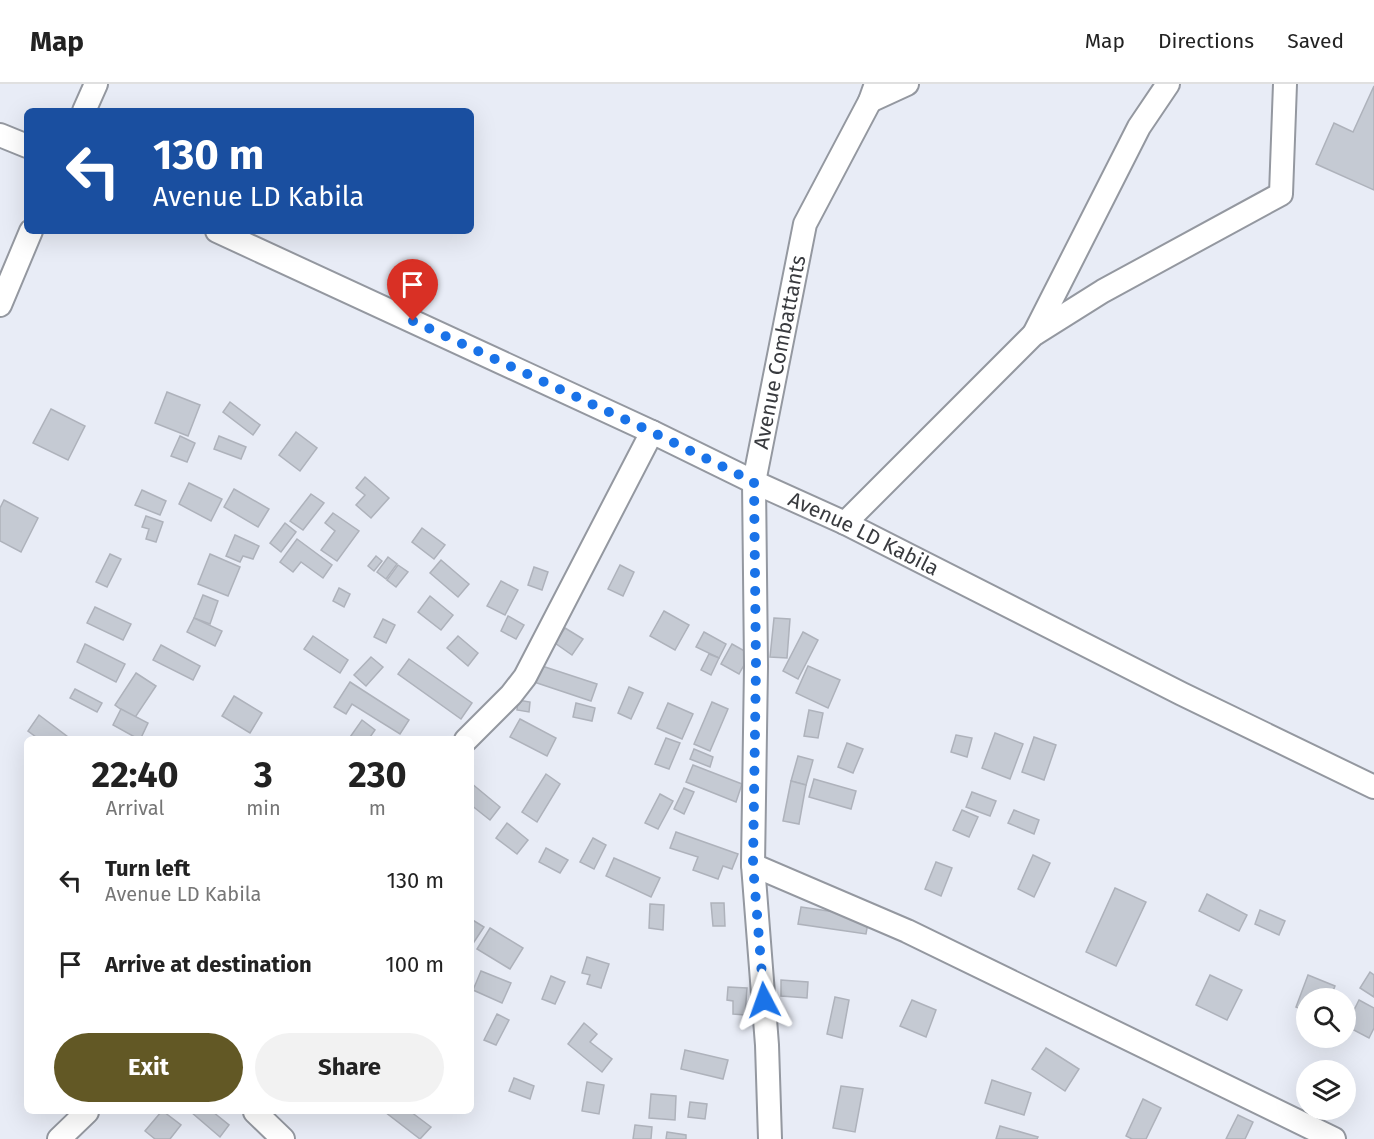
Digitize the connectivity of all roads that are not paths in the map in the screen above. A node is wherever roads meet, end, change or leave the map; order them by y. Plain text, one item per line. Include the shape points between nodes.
1 (96, 84) edge
2 (907, 84) edge
3 (1168, 84) edge
4 (1285, 84) edge
5 (873, 93) edge
6 (85, 108) edge
7 (0, 135) edge
8 (24, 145) edge
9 (30, 234) edge
10 (223, 234) edge
11 (0, 305) edge
12 (1033, 335) junction
13 (652, 432) junction
14 (754, 482) junction
15 (845, 523) junction
16 (470, 736) edge
17 (1374, 788) edge
18 (753, 865) junction
19 (85, 1114) edge
20 (257, 1114) edge
21 (59, 1139) edge
22 (284, 1139) edge
23 (770, 1139) edge
24 (1334, 1139) edge

1 - 6 street
2 - 5 street
3 - 12 street via 1139,127
4 - 12 street via 1281,194 1103,291
5 - 14 street, Avenue Combattants via 805,224
7 - 8 street
9 - 11 street
10 - 13 street, Avenue LD Kabila
12 - 15 street
13 - 14 street, Avenue LD Kabila
13 - 16 street via 525,677
14 - 15 street, Avenue LD Kabila
14 - 18 street, Avenue Combattants
15 - 17 street, Avenue LD Kabila
18 - 23 street, Avenue Combattants
18 - 24 street via 907,931
19 - 21 street
20 - 22 street

